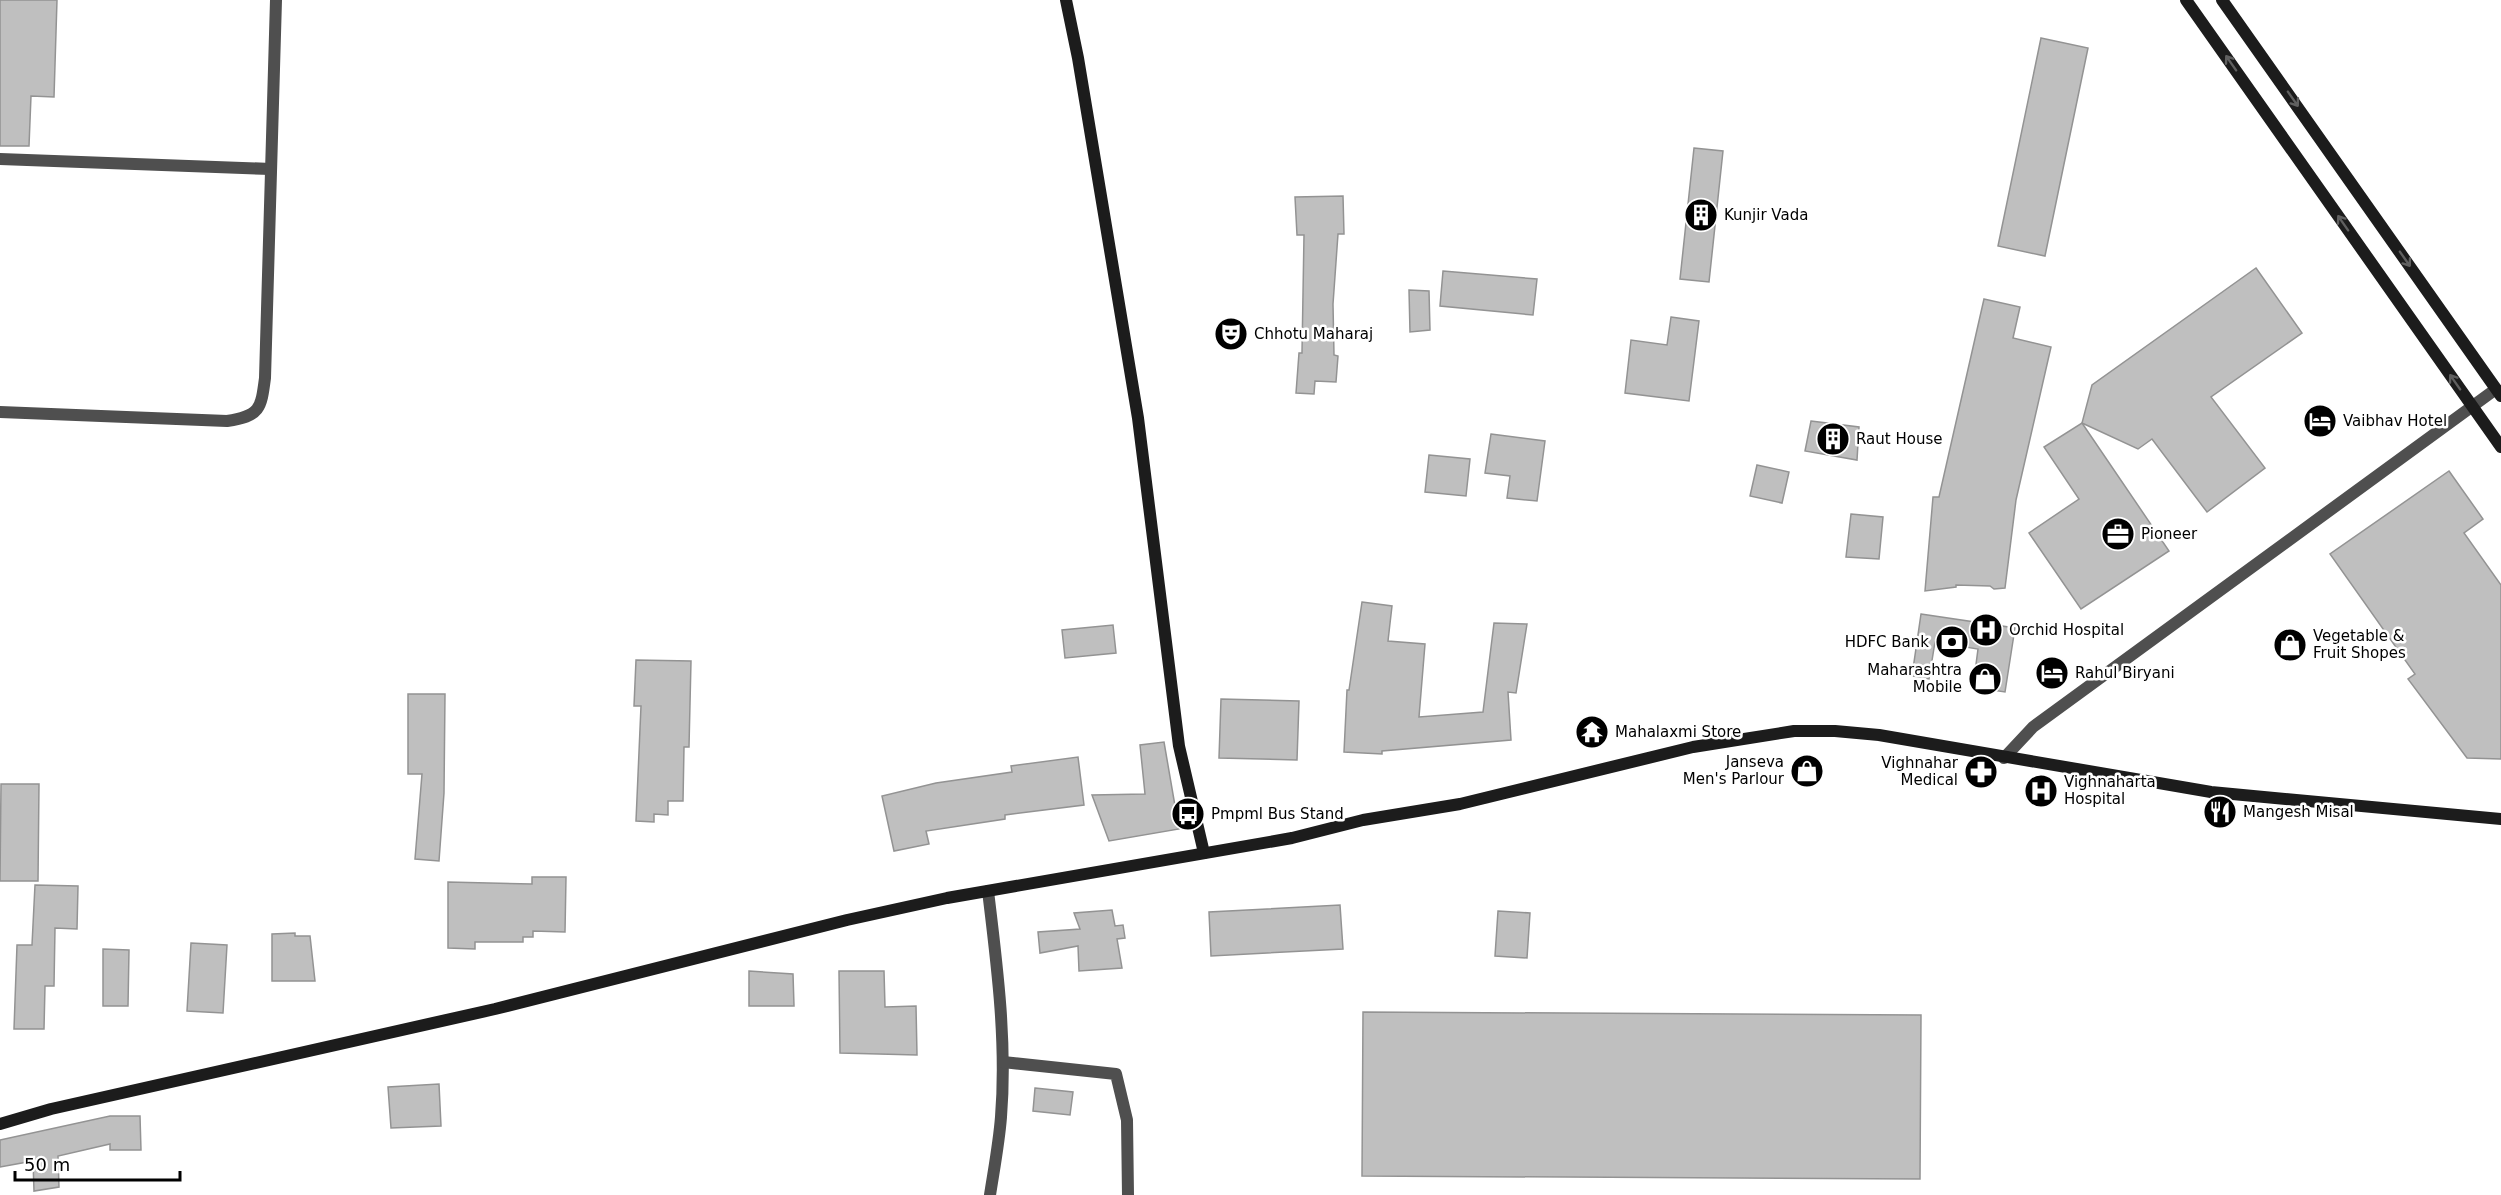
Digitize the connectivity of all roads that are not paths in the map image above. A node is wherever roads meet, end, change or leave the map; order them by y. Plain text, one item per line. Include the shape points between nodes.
1 (276, 0) edge
2 (1066, 0) edge
3 (2186, 0) edge
4 (2222, 0) edge
5 (0, 159) edge
6 (271, 169) junction
7 (2498, 392) edge
8 (2472, 406) junction
9 (0, 412) edge
10 (2501, 447) edge
11 (2004, 758) junction
12 (2501, 819) edge
13 (1204, 853) junction
14 (988, 891) junction
15 (1003, 1062) junction
16 (0, 1124) edge
17 (990, 1195) edge
18 (1128, 1195) edge

1 - 6 street
2 - 13 street via 1138,418 1179,746
8 -> 3 street
4 -> 7 street
5 - 6 street
6 - 9 street via 265,378 257,412 227,421
7 - 8 street
8 - 10 street
8 - 11 street via 2033,727
11 - 12 street via 2211,792
11 - 13 street via 1879,735 1794,731 1693,747 1460,804
13 - 14 street
14 - 15 street
14 - 16 street via 847,920 495,1009 51,1109
15 - 17 street via 1001,1118
15 - 18 street via 1116,1074 1126,1120

